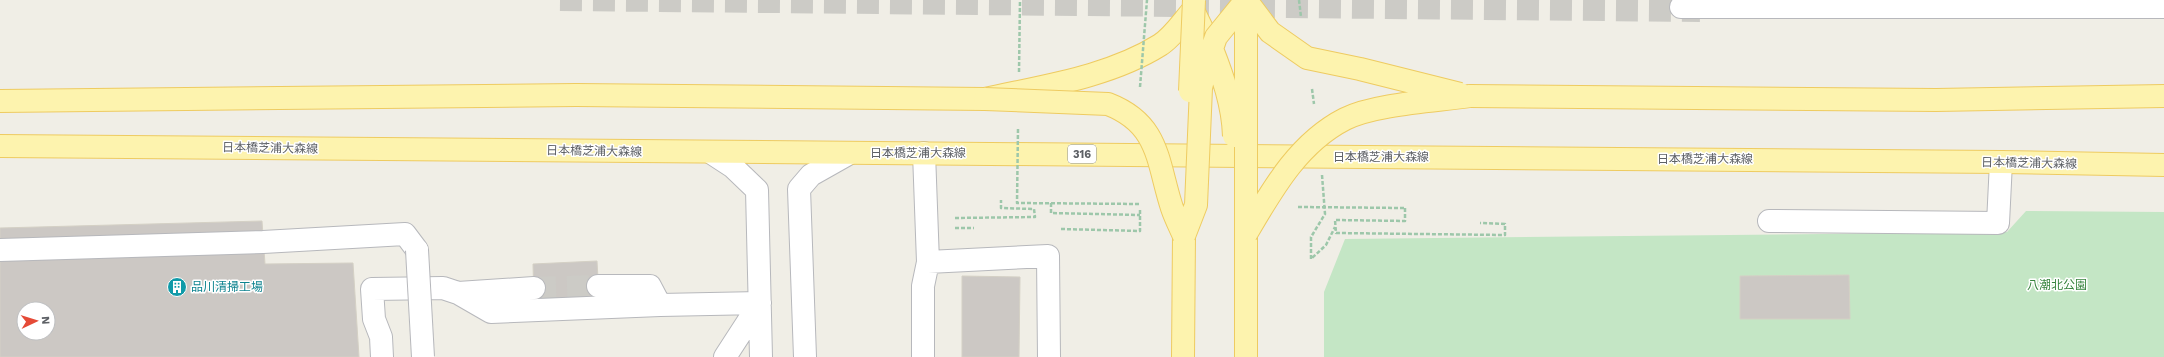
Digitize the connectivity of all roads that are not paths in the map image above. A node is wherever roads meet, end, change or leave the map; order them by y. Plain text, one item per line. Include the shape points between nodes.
1 (1246, 0) edge
2 (1193, 2) edge
3 (1682, 7) tunnel mouth
4 (2164, 7) edge
5 (1212, 49) junction
6 (1470, 96) junction
7 (2164, 96) edge
8 (985, 99) junction
9 (0, 101) edge
10 (0, 146) edge
11 (710, 152) junction
12 (850, 153) junction
13 (924, 153) junction
14 (2001, 162) junction
15 (2164, 165) edge
16 (1769, 221) dead end
17 (1246, 234) junction
18 (1184, 236) junction
19 (0, 250) edge
20 (928, 262) junction
21 (598, 286) tunnel mouth
22 (534, 288) tunnel mouth
23 (458, 293) junction
24 (760, 303) junction
25 (660, 305) junction
26 (382, 357) edge
27 (423, 357) edge
28 (725, 357) edge
29 (761, 357) edge
30 (805, 357) edge
31 (923, 357) edge
32 (1049, 357) edge
33 (1184, 357) edge
34 (1246, 357) edge

1 - 5 main road, bridge via 1221,31
1 - 6 main road, bridge via 1270,32 1307,58
1 - 17 main road, bridge
2 - 5 main road, bridge
2 - 8 main road, bridge via 1161,44 1124,64
2 - 18 main road, bridge
3 - 4 lane
5 - 17 main road, bridge via 1234,119 1236,196
5 - 18 main road, bridge via 1201,88 1196,205
6 - 7 main road via 1936,100
6 - 17 main road, bridge via 1378,109 1346,118 1318,135 1280,177
8 - 9 main road via 576,95
8 - 18 main road, bridge via 1108,104 1124,110 1150,138 1162,165 1172,208
10 - 11 main road, 日本橋芝浦大森線 / 316
11 - 12 main road, 日本橋芝浦大森線 / 316
11 - 24 lane via 733,167 757,190
12 - 13 main road, 日本橋芝浦大森線 / 316
12 - 30 lane via 811,175 799,190
13 - 14 main road, 日本橋芝浦大森線 / 316
13 - 20 lane
14 - 15 main road, 日本橋芝浦大森線 / 316
14 - 16 lane via 1998,223
17 - 34 main road
18 - 33 main road
19 - 27 lane, bridge via 263,242 405,234 417,250
20 - 31 lane via 923,286
20 - 32 lane via 1048,256
21 - 25 lane via 650,286
22 - 23 lane
23 - 25 lane via 491,312
23 - 26 lane via 443,288 372,289 374,319 381,337
24 - 25 lane
24 - 28 lane
24 - 29 lane

